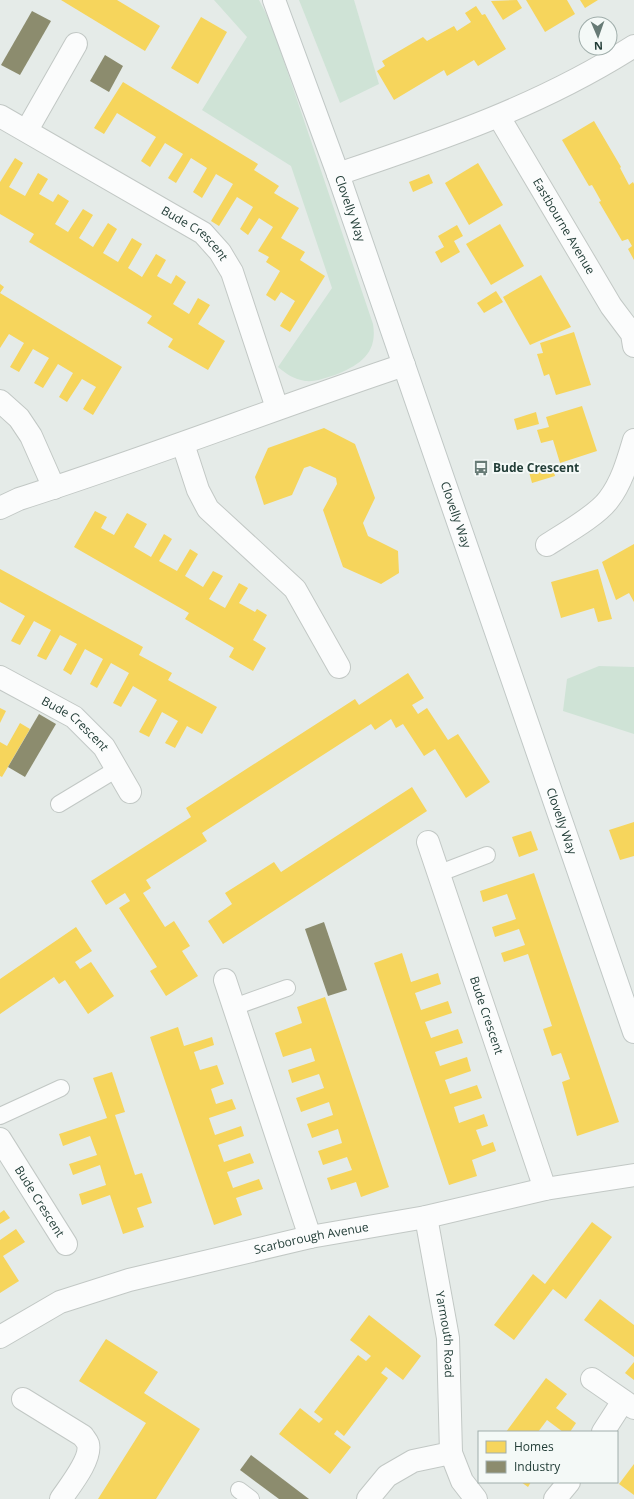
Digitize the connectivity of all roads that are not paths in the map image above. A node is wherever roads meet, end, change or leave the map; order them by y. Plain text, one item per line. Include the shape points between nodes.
1 (274, 0) edge
2 (76, 44) dead end
3 (634, 46) edge
4 (0, 116) edge
5 (499, 116) junction
6 (27, 130) junction
7 (338, 174) junction
8 (633, 338) edge
9 (404, 365) junction
10 (0, 401) edge
11 (277, 408) junction
12 (634, 440) edge
13 (183, 444) junction
14 (54, 488) junction
15 (0, 508) edge
16 (547, 545) dead end
17 (339, 667) dead end
18 (0, 677) edge
19 (117, 770) junction
20 (130, 792) dead end
21 (59, 804) dead end
22 (428, 842) dead end
23 (487, 855) dead end
24 (440, 873) junction
25 (225, 980) dead end
26 (287, 988) dead end
27 (234, 1007) junction
28 (634, 1032) edge
29 (61, 1088) dead end
30 (0, 1116) edge
31 (0, 1139) edge
32 (634, 1175) edge
33 (545, 1189) junction
34 (426, 1218) junction
35 (310, 1237) junction
36 (66, 1244) dead end
37 (0, 1337) edge
38 (592, 1378) dead end
39 (23, 1399) dead end
40 (629, 1405) edge
41 (604, 1431) edge
42 (451, 1453) junction
43 (568, 1483) edge
44 (61, 1499) edge
45 (368, 1499) edge
46 (476, 1499) edge
47 (555, 1499) edge

1 - 7 street, Clovelly Way
2 - 6 street
3 - 5 street via 579,78
4 - 6 street, Bude Crescent
5 - 7 street via 447,138
5 - 8 street, Eastbourne Avenue via 611,306
6 - 11 street, Bude Crescent via 202,233 220,252 232,272
7 - 9 street, Clovelly Way
9 - 11 street
9 - 28 street, Clovelly Way
10 - 14 street via 19,418 32,436
11 - 13 street
12 - 16 street via 624,473 608,500 578,526
13 - 14 street
13 - 17 street via 198,490 208,509 295,589
14 - 15 street
18 - 19 street, Bude Crescent via 74,717 104,747
19 - 20 street, Bude Crescent
19 - 21 lane
22 - 24 street, Bude Crescent
23 - 24 lane
24 - 33 street, Bude Crescent
25 - 27 street
26 - 27 lane
27 - 35 street
29 - 30 lane
31 - 36 street, Bude Crescent
32 - 33 street, Scarborough Avenue
33 - 34 street, Scarborough Avenue
34 - 35 street, Scarborough Avenue
34 - 42 street, Yarmouth Road via 448,1338
35 - 37 street, Scarborough Avenue via 122,1282 60,1302
38 - 40 street
39 - 44 street via 83,1436 88,1444 88,1454 83,1466
40 - 41 street
42 - 45 street via 414,1461 387,1476
42 - 46 street, Yarmouth Road via 462,1481
43 - 47 street

